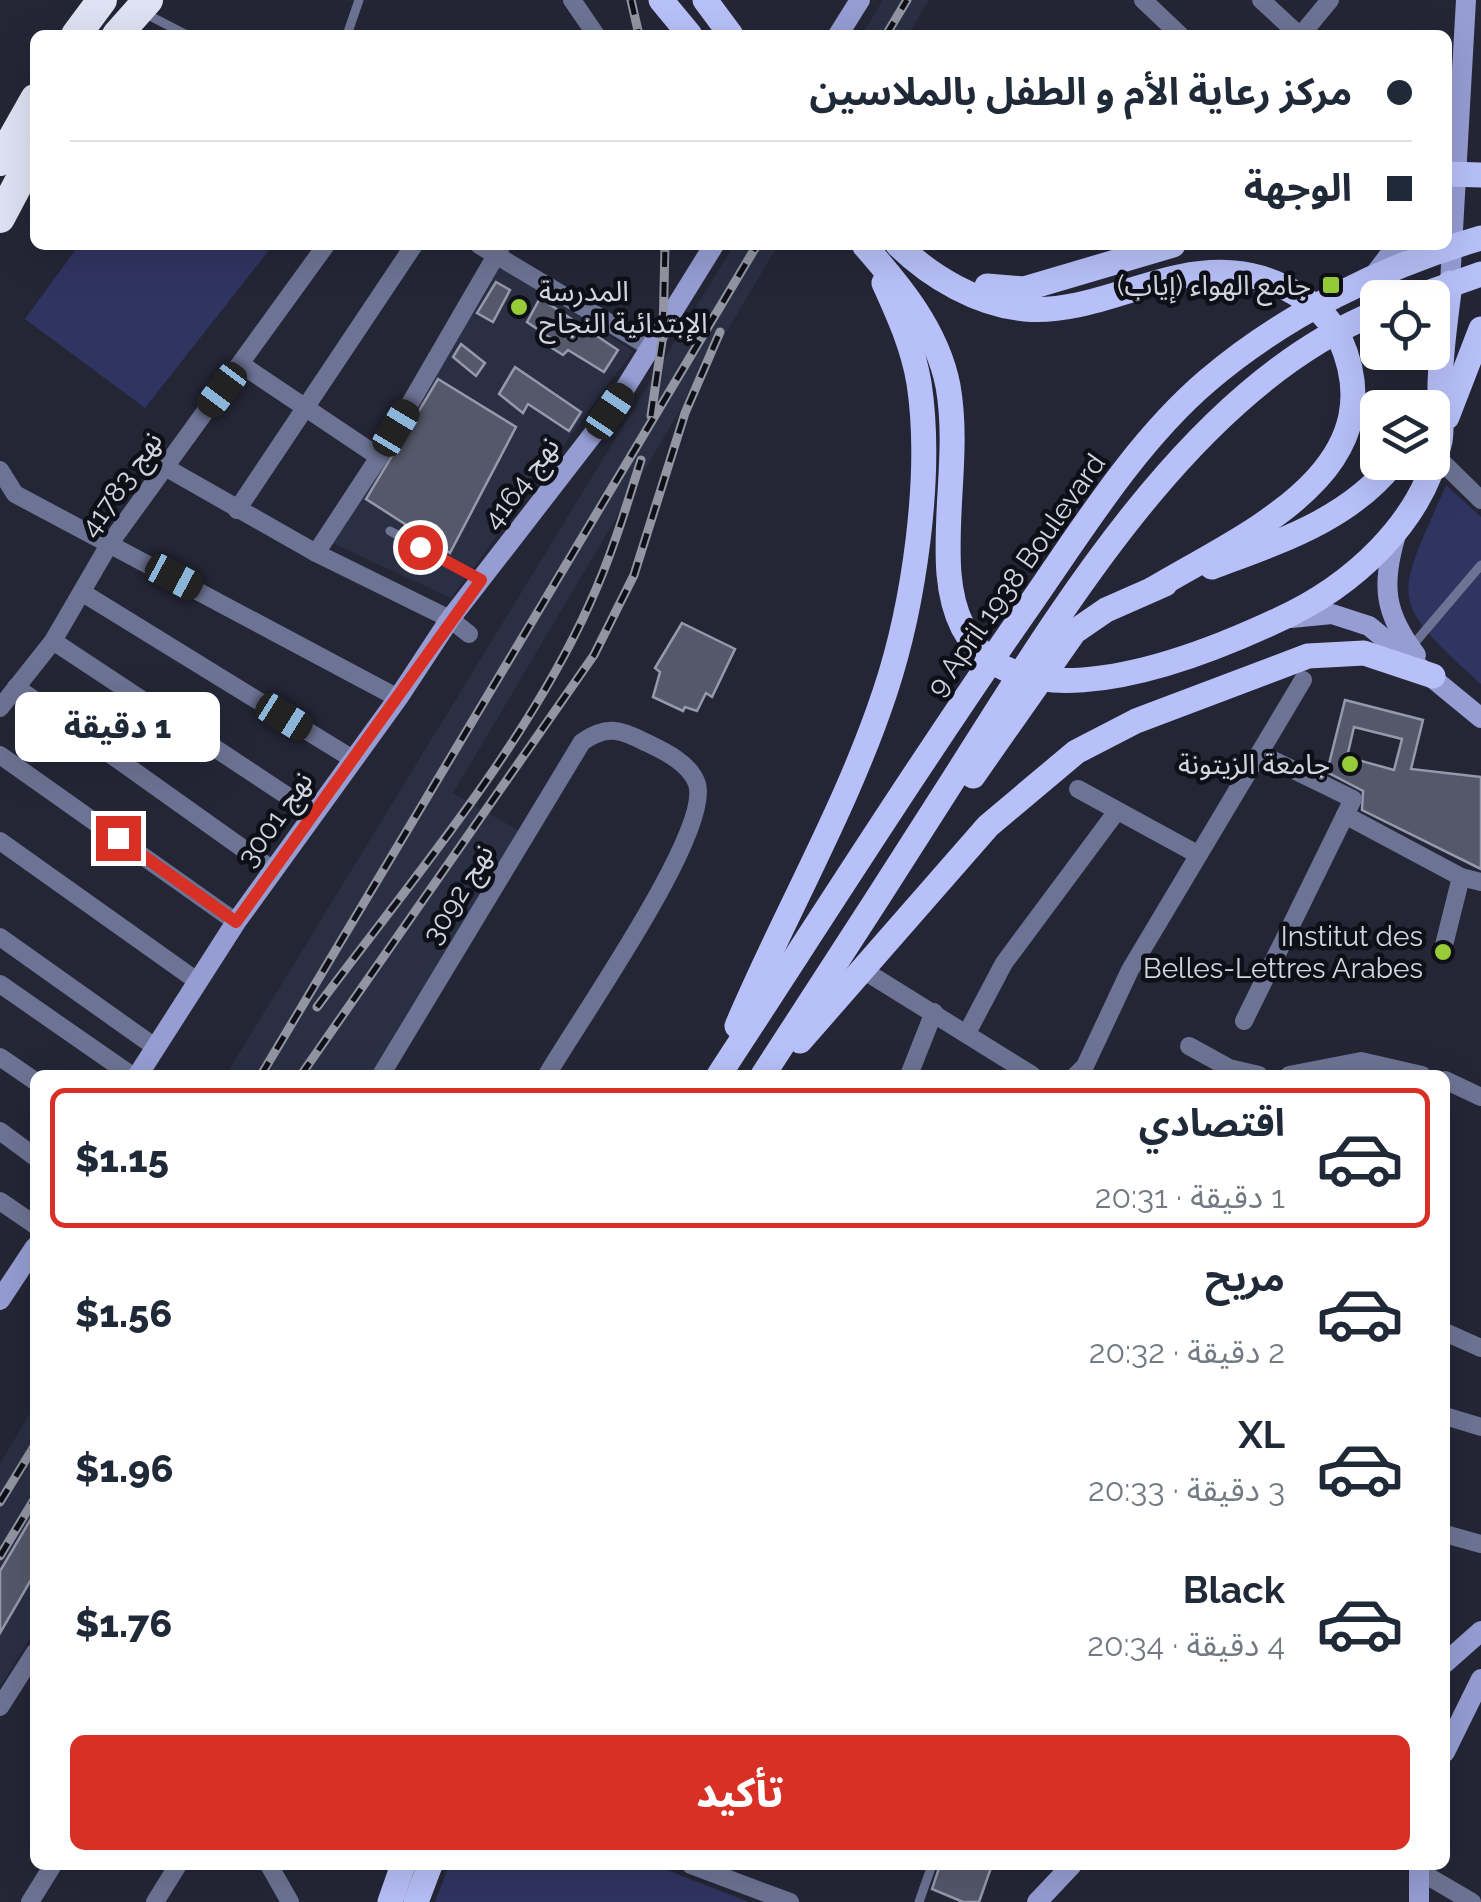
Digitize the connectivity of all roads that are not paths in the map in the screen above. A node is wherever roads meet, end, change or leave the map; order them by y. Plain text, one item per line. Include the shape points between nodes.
1 (102, 0) edge
2 (359, 0) edge
3 (572, 0) edge
4 (661, 0) edge
5 (704, 0) edge
6 (860, 0) edge
7 (1143, 0) edge
8 (1261, 0) edge
9 (1330, 0) edge
10 (142, 4) edge
11 (1466, 7) edge
12 (80, 30) edge
13 (121, 30) edge
14 (180, 30) edge
15 (349, 30) edge
16 (593, 30) edge
17 (686, 30) edge
18 (727, 30) edge
19 (841, 30) edge
20 (1175, 30) edge
21 (1294, 30) edge
22 (1304, 30) edge
23 (1452, 78) edge
24 (30, 108) edge
25 (0, 161) edge
26 (30, 161) edge
27 (1461, 174) edge
28 (0, 218) edge
29 (1481, 238) edge
30 (1452, 240) edge
31 (1452, 247) edge
32 (322, 250) edge
33 (411, 250) edge
34 (500, 250) edge
35 (711, 250) edge
36 (867, 250) edge
37 (868, 250) edge
38 (905, 250) edge
39 (1155, 250) edge
40 (1393, 250) edge
41 (1444, 250) edge
42 (1451, 250) edge
43 (934, 272) junction
44 (1481, 274) edge
45 (1365, 280) edge
46 (1372, 280) edge
47 (1450, 284) joint
48 (1360, 285) edge
49 (1360, 320) edge
50 (1481, 329) edge
51 (653, 348) junction
52 (242, 365) junction
53 (1441, 370) edge
54 (1440, 385) junction
55 (1437, 390) edge
56 (1440, 390) edge
57 (304, 406) junction
58 (1450, 413) edge
59 (379, 456) junction
60 (1450, 461) edge
61 (165, 466) junction
62 (0, 470) edge
63 (1378, 480) edge
64 (1421, 480) edge
65 (8, 495) edge
66 (1481, 500) edge
67 (238, 510) junction
68 (1398, 528) junction
69 (390, 530) dead end
70 (110, 542) junction
71 (316, 553) junction
72 (1481, 564) edge
73 (481, 580) junction
74 (1153, 589) junction
75 (84, 593) junction
76 (450, 619) junction
77 (1280, 620) junction
78 (1065, 629) junction
79 (469, 634) dead end
80 (53, 641) junction
81 (1411, 648) junction
82 (1432, 676) junction
83 (1303, 680) dead end
84 (16, 687) junction
85 (398, 698) junction
86 (0, 708) edge
87 (1481, 718) edge
88 (1262, 754) junction
89 (0, 755) edge
90 (352, 758) junction
91 (1078, 789) dead end
92 (1117, 810) junction
93 (313, 814) junction
94 (1345, 815) junction
95 (0, 841) edge
96 (1197, 854) junction
97 (273, 870) junction
98 (1461, 876) junction
99 (1481, 882) edge
100 (236, 922) junction
101 (0, 937) edge
102 (1443, 949) dead end
103 (863, 970) junction
104 (198, 981) junction
105 (0, 984) edge
106 (934, 1012) junction
107 (1244, 1021) dead end
108 (968, 1033) junction
109 (1189, 1046) dead end
110 (155, 1047) junction
111 (0, 1058) edge
112 (127, 1070) edge
113 (138, 1070) edge
114 (385, 1070) edge
115 (550, 1070) edge
116 (720, 1070) edge
117 (721, 1070) edge
118 (770, 1070) edge
119 (772, 1070) edge
120 (911, 1070) edge
121 (1024, 1070) edge
122 (1087, 1070) edge
123 (1238, 1070) edge
124 (1321, 1070) edge
125 (1400, 1070) edge
126 (30, 1078) edge
127 (1450, 1082) edge
128 (1481, 1097) edge
129 (0, 1131) edge
130 (30, 1152) edge
131 (0, 1201) edge
132 (30, 1222) edge
133 (30, 1254) edge
134 (3, 1291) edge
135 (1450, 1334) edge
136 (1481, 1348) edge
137 (1450, 1418) edge
138 (1481, 1427) edge
139 (1450, 1535) edge
140 (1481, 1544) edge
141 (1481, 1631) edge
142 (1450, 1659) edge
143 (29, 1674) edge
144 (1481, 1679) edge
145 (0, 1707) edge
146 (1450, 1742) edge
147 (50, 1870) edge
148 (175, 1870) edge
149 (272, 1870) edge
150 (401, 1870) edge
151 (428, 1870) edge
152 (704, 1870) edge
153 (930, 1870) edge
154 (1067, 1870) edge
155 (1419, 1870) edge
156 (1422, 1870) edge
157 (30, 1902) edge
158 (155, 1902) edge
159 (290, 1902) edge
160 (390, 1902) edge
161 (416, 1902) edge
162 (790, 1902) edge
163 (919, 1902) edge
164 (1037, 1902) edge
165 (1419, 1902) edge
166 (1472, 1902) edge

1 - 12 highway
2 - 15 lane
3 - 16 street
4 - 17 main road
5 - 18 main road
6 - 19 street
7 - 20 street
8 - 21 street
9 - 22 street
10 - 13 highway
10 - 14 lane
11 - 23 street
11 - 27 street
24 - 25 highway
26 - 28 highway
27 - 30 street
29 - 31 main road, 9 April 1938 Boulevard
32 - 52 street, نهج 41783
33 - 57 street
34 - 51 street
34 - 59 street
35 - 51 street, نهج 4164
36 - 116 main road via 906,332 919,386 919,518 908,599 886,691
37 - 77 main road via 916,310 944,372 952,442 950,576 960,615 995,666 1030,679 1097,681
38 - 43 main road
39 - 43 main road via 1013,291
40 - 45 street
41 - 46 main road, 9 April 1938 Boulevard
42 - 47 street
43 - 74 main road via 974,296 1024,309 1074,304 1184,273 1240,273 1298,295 1336,330 1351,367 1353,405 1331,464 1278,512
44 - 47 main road
48 - 117 main road, 9 April 1938 Boulevard via 1292,321 1210,379 1154,436 978,678
49 - 78 main road via 1306,349 1200,437 1144,500
50 - 58 main road
51 - 73 street, نهج 4164
52 - 57 street
52 - 61 street, نهج 41783
53 - 54 main road
54 - 55 main road
54 - 56 main road
57 - 59 street
57 - 67 street
59 - 71 street
60 - 66 street
61 - 67 street
61 - 70 street, نهج 41783
62 - 65 street
63 - 74 main road via 1310,528
64 - 68 main road
65 - 70 street
67 - 71 street
68 - 77 main road via 1343,582
68 - 81 street via 1386,566 1386,603
69 - 73 lane
70 - 75 street, نهج 41783
70 - 85 street
71 - 76 street
72 - 81 lane
73 - 76 street, نهج 4164
74 - 78 main road
75 - 80 street, نهج 41783
75 - 90 street
76 - 79 street
76 - 85 street, نهج 4164
77 - 82 street via 1318,614 1352,619
78 - 118 main road via 870,911
80 - 84 street, نهج 41783
80 - 93 street
81 - 82 street
82 - 87 street
82 - 103 main road via 1364,653 1308,656 1107,734 1035,782 988,826
83 - 88 street
84 - 86 street, نهج 41783
84 - 97 street
85 - 90 street, نهج 3001
88 - 94 street via 1353,799
88 - 96 street
89 - 100 street
90 - 93 street, نهج 3001
91 - 92 street
92 - 96 street
92 - 108 street via 1004,963
93 - 97 street, نهج 3001
94 - 98 street
94 - 107 street
95 - 104 street
96 - 122 street via 1130,970
97 - 100 street, نهج 3001
98 - 99 street
98 - 102 street
100 - 104 street, نهج 3001
101 - 110 street
103 - 106 street
103 - 119 main road
104 - 110 street, نهج 3001
105 - 112 street
106 - 108 street
106 - 120 street
108 - 121 street
109 - 123 street
110 - 113 street, نهج 3001
111 - 126 street
114 - 115 street, نهج 3092 via 582,742 621,729 663,751 696,780 698,811 651,905
124 - 125 street via 1361,1061
127 - 128 street
129 - 130 street
131 - 132 street
133 - 134 street
135 - 136 street
137 - 138 street
139 - 140 street
141 - 142 street
143 - 145 street
144 - 146 street
147 - 157 street
148 - 158 street
149 - 159 street
150 - 160 main road
151 - 161 main road
152 - 162 street
153 - 163 lane
154 - 164 street
155 - 165 street
156 - 166 street

